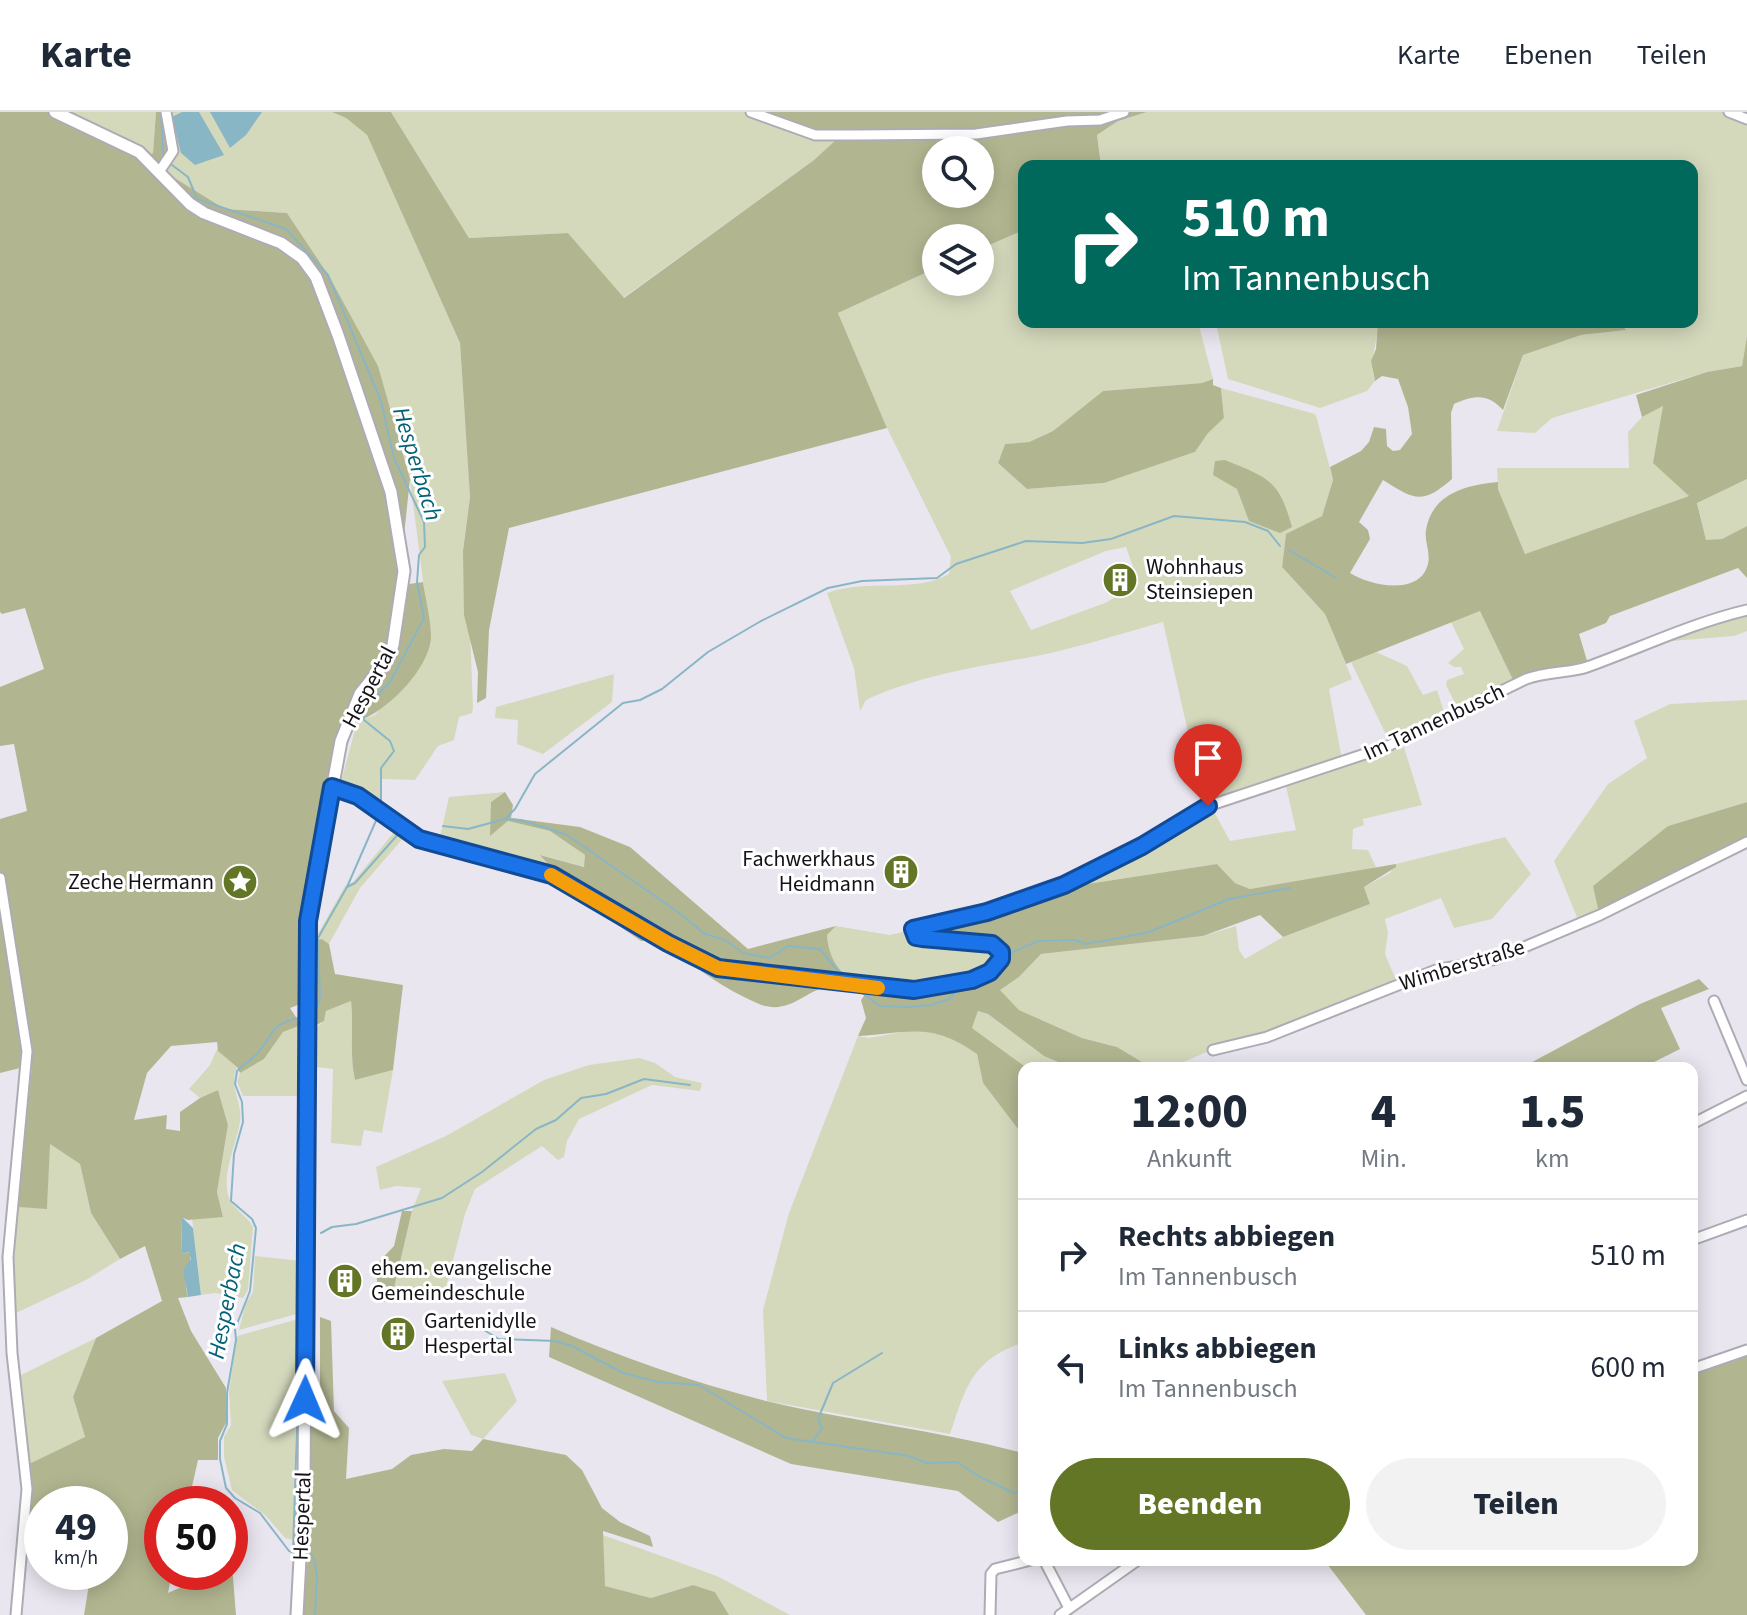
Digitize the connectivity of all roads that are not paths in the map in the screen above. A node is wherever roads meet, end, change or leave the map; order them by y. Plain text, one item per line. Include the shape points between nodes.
1 (55, 112) edge
2 (751, 112) edge
3 (1124, 112) edge
4 (1729, 112) edge
5 (167, 113) edge
6 (1747, 119) edge
7 (159, 172) junction
8 (1747, 610) edge
9 (332, 787) junction
10 (1747, 842) edge
11 (0, 878) edge
12 (1714, 1001) dead end
13 (1213, 1050) dead end
14 (1747, 1080) edge
15 (1747, 1096) edge
16 (1698, 1121) edge
17 (1747, 1220) edge
18 (1698, 1238) edge
19 (1747, 1350) edge
20 (1698, 1367) edge
21 (1018, 1563) edge
22 (1047, 1566) edge
23 (1129, 1566) edge
24 (1069, 1608) junction
25 (16, 1615) edge
26 (297, 1615) edge
27 (990, 1615) edge
28 (1060, 1615) edge

1 - 7 main road, Hespertal via 119,140
2 - 3 street via 815,135 976,134 1100,120
4 - 6 street
5 - 7 street via 173,151
7 - 9 main road, Hespertal via 204,213 281,243 309,267 391,492 404,571 398,623 388,659 360,694 346,725
8 - 9 street, Im Tannenbusch via 1582,669 1526,679 1386,747 1208,806 1050,891 916,927 916,937 992,944 1001,952 990,972 929,989 718,968 552,875 419,839 380,809
9 - 26 main road, Hespertal via 308,921 304,1484
10 - 13 street, Wimberstraße via 1600,915 1496,959 1436,970 1267,1037
11 - 25 street via 27,1051 8,1265 27,1489
12 - 14 street
15 - 16 street
17 - 18 street
19 - 20 street
21 - 27 street via 991,1574
22 - 24 street
23 - 24 street
24 - 28 street

